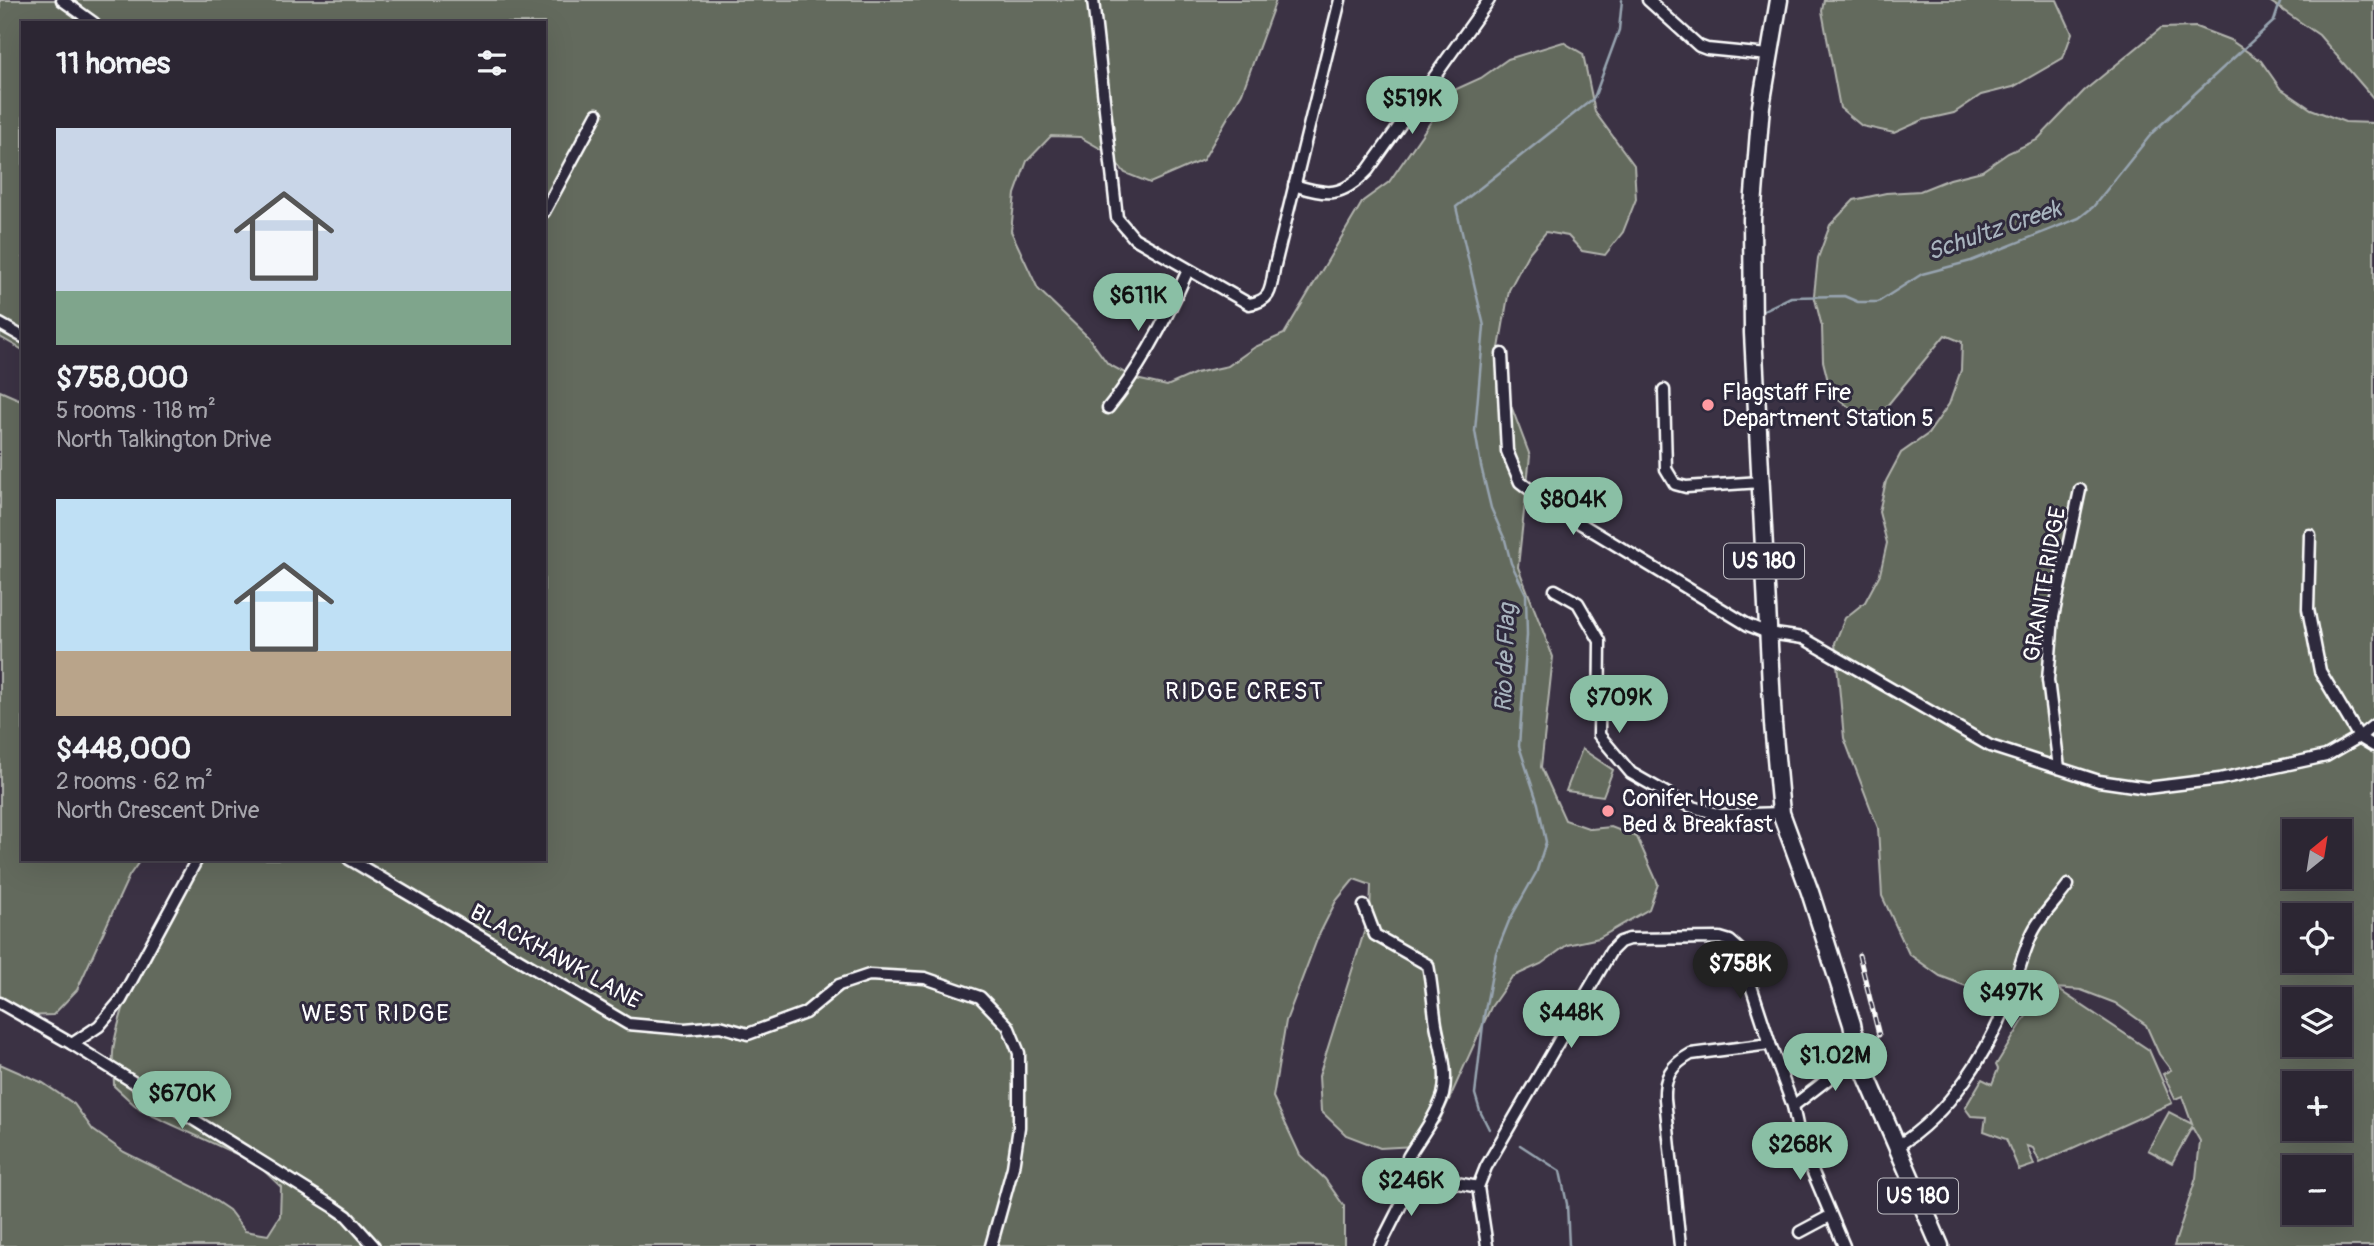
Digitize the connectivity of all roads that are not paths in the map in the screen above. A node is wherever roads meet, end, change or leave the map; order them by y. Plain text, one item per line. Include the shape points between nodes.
1 (62, 0) edge
2 (1093, 0) edge
3 (1340, 0) edge
4 (1489, 0) edge
5 (1648, 0) edge
6 (1779, 0) edge
7 (91, 21) edge
8 (1768, 55) junction
9 (597, 114) dead end
10 (1294, 185) junction
11 (546, 208) edge
12 (1188, 270) junction
13 (0, 324) edge
14 (21, 336) edge
15 (1502, 354) dead end
16 (1664, 390) dead end
17 (1108, 408) dead end
18 (1761, 482) junction
19 (2080, 490) dead end
20 (2311, 535) dead end
21 (1555, 590) dead end
22 (1768, 633) junction
23 (2374, 724) edge
24 (2359, 737) junction
25 (2374, 746) edge
26 (2059, 768) junction
27 (1781, 813) junction
28 (196, 861) edge
29 (352, 861) edge
30 (2068, 885) dead end
31 (1364, 906) dead end
32 (0, 1003) edge
33 (72, 1044) junction
34 (1770, 1044) junction
35 (1858, 1056) junction
36 (1794, 1106) junction
37 (1896, 1147) junction
38 (1416, 1175) junction
39 (1478, 1187) junction
40 (1830, 1216) junction
41 (1800, 1232) dead end
42 (374, 1246) edge
43 (991, 1246) edge
44 (1380, 1246) edge
45 (1487, 1246) edge
46 (1680, 1246) edge
47 (1844, 1246) edge
48 (1940, 1246) edge

1 - 7 street
2 - 12 street via 1117,218 1134,238
3 - 10 street
4 - 10 street via 1354,185 1337,193
5 - 8 street via 1699,46
6 - 8 main road, US 180
8 - 18 main road, US 180 via 1752,219 1752,333
9 - 11 street
10 - 12 street via 1272,284 1261,302 1249,304
12 - 17 street via 1129,383
13 - 14 street
15 - 22 street via 1507,451 1520,482 1550,505
16 - 18 street via 1666,469 1675,484
18 - 22 main road, US 180
19 - 26 street, GRANITE RIDGE via 2053,617 2048,680
20 - 24 street via 2308,608 2320,671
21 - 27 street via 1578,603 1600,641 1599,735 1631,774 1689,806 1721,815
22 - 26 street via 1803,638 1990,746
22 - 27 main road, US 180
23 - 24 street
24 - 25 street
24 - 26 street via 2326,757 2220,779 2147,788 2099,781
27 - 35 main road, US 180 via 1852,1024
28 - 33 street via 121,1000 99,1026
29 - 43 street, BLACKHAWK LANE via 628,1024 685,1029 720,1026 748,1034 805,1013 839,985 869,975 925,978 980,997 1008,1026 1019,1053 1019,1127
30 - 37 street via 2035,929 1987,1046 1951,1099
31 - 38 street via 1376,935 1428,965 1432,985 1445,1066 1444,1092 1408,1157
32 - 33 street
33 - 42 street via 334,1207
34 - 36 street
34 - 39 street via 1739,949 1730,941 1620,942
34 - 46 street via 1691,1054 1671,1069 1665,1099
35 - 36 street
35 - 37 main road, US 180
36 - 40 street via 1801,1144
37 - 48 main road, US 180
38 - 39 street
38 - 44 street
39 - 45 street
40 - 41 street
40 - 47 street

